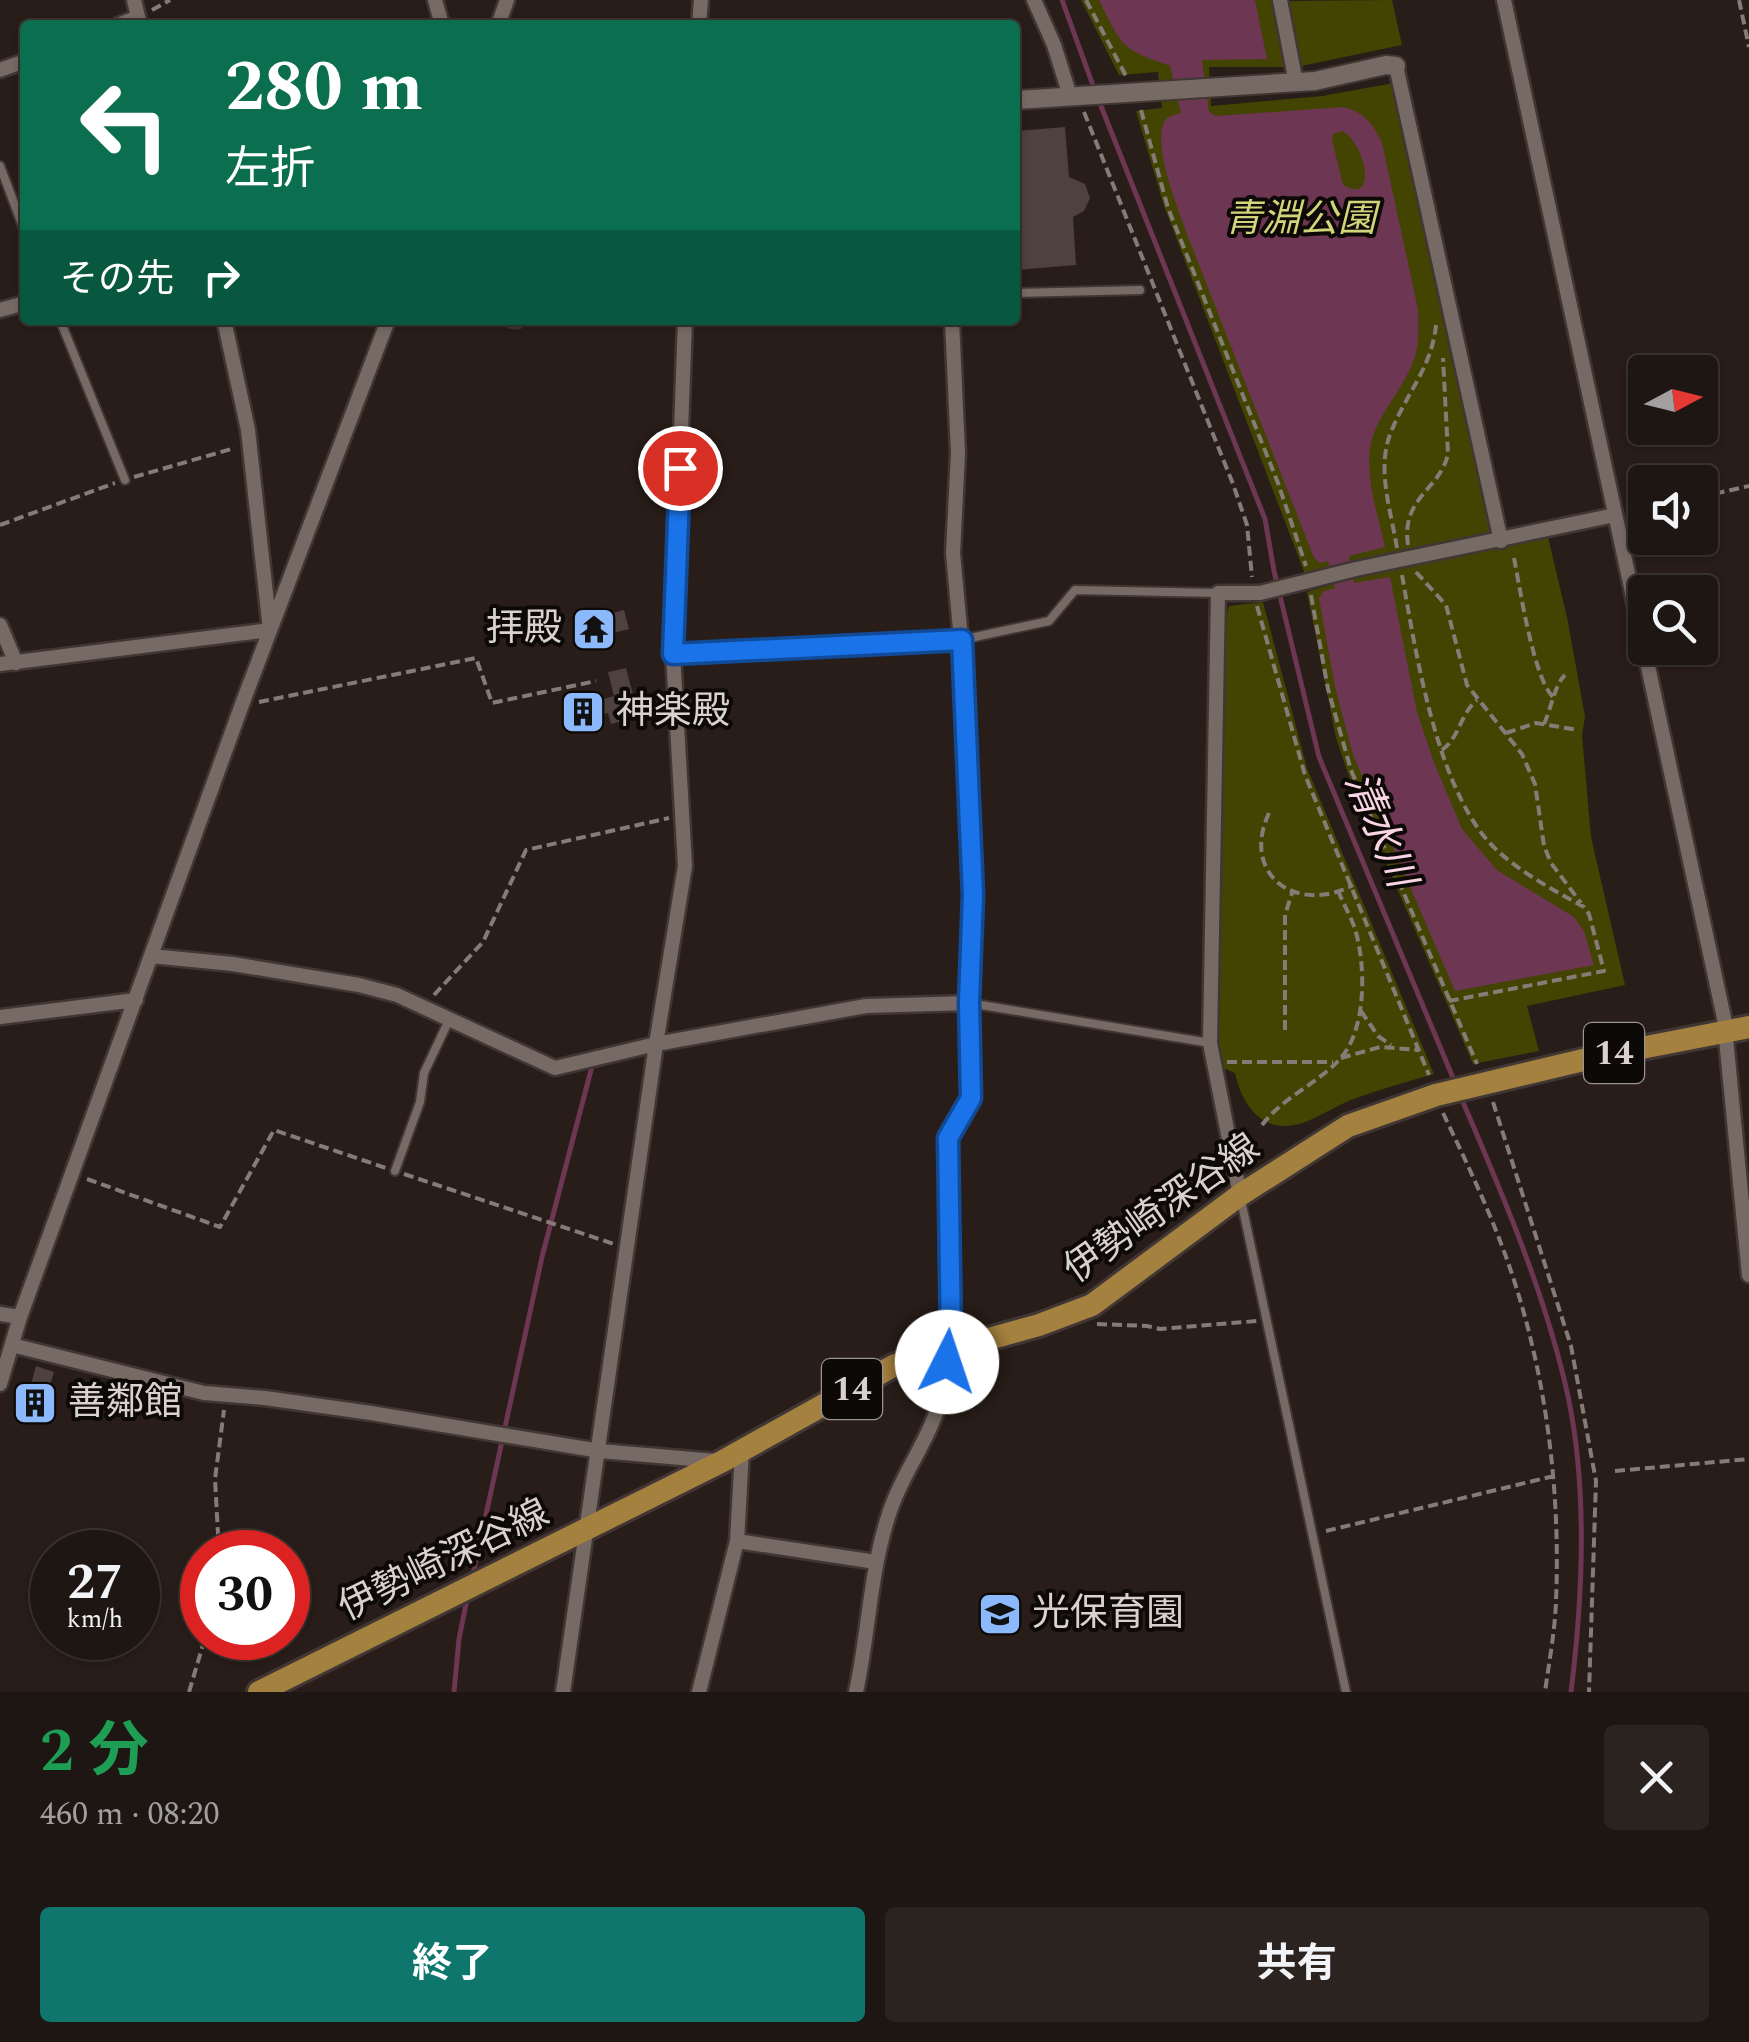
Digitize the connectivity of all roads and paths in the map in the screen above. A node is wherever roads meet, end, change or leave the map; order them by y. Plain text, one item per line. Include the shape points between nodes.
1 (1034, 0) edge
2 (1086, 0) edge
3 (1280, 0) edge
4 (1504, 0) edge
5 (1739, 0) edge
6 (1749, 47) edge
7 (1396, 66) joint
8 (1296, 83) junction
9 (1136, 91) junction
10 (1020, 100) edge
11 (1078, 100) junction
12 (0, 166) edge
13 (20, 219) edge
14 (1140, 290) dead end
15 (1020, 293) edge
16 (1436, 317) dead end
17 (62, 325) edge
18 (225, 325) edge
19 (386, 325) edge
20 (684, 325) edge
21 (952, 325) edge
22 (1435, 337) junction
23 (1443, 342) dead end
24 (1444, 353) dead end
25 (126, 480) dead end
26 (1749, 486) edge
27 (1718, 492) edge
28 (1614, 515) junction
29 (1501, 541) junction
30 (1410, 550) dead end
31 (1398, 552) dead end
32 (1514, 558) dead end
33 (1413, 565) dead end
34 (1401, 568) dead end
35 (1310, 579) junction
36 (1218, 592) junction
37 (1257, 594) junction
38 (1311, 595) dead end
39 (0, 626) edge
40 (270, 630) junction
41 (962, 640) junction
42 (673, 654) junction
43 (8, 663) edge
44 (1564, 674) dead end
45 (596, 681) dead end
46 (244, 699) junction
47 (1476, 700) junction
48 (1555, 700) junction
49 (1544, 724) junction
50 (1578, 730) dead end
51 (1506, 733) junction
52 (1442, 750) junction
53 (1268, 813) dead end
54 (684, 814) junction
55 (1353, 885) junction
56 (1292, 892) junction
57 (1339, 893) junction
58 (1584, 907) junction
59 (151, 956) junction
60 (136, 1000) junction
61 (1448, 1001) junction
62 (969, 1002) junction
63 (422, 1007) junction
64 (1359, 1009) junction
65 (0, 1017) edge
66 (449, 1020) junction
67 (1749, 1027) edge
68 (1285, 1030) dead end
69 (1725, 1032) junction
70 (1210, 1042) junction
71 (656, 1044) junction
72 (1395, 1047) junction
73 (1420, 1050) junction
74 (1340, 1058) junction
75 (1228, 1062) dead end
76 (1481, 1079) junction
77 (1436, 1090) junction
78 (1262, 1125) dead end
79 (395, 1171) junction
80 (72, 1174) junction
81 (1240, 1195) junction
82 (628, 1248) junction
83 (1749, 1275) edge
84 (0, 1314) edge
85 (1070, 1316) junction
86 (20, 1317) junction
87 (1267, 1320) junction
88 (12, 1345) junction
89 (950, 1349) junction
90 (0, 1384) edge
91 (226, 1395) junction
92 (600, 1451) junction
93 (733, 1456) junction
94 (1749, 1459) edge
95 (1614, 1471) dead end
96 (1554, 1476) junction
97 (588, 1528) junction
98 (218, 1530) edge
99 (1312, 1534) junction
100 (738, 1541) junction
101 (876, 1562) junction
102 (198, 1660) edge
103 (189, 1692) edge
104 (259, 1692) edge
105 (563, 1692) edge
106 (700, 1692) edge
107 (856, 1692) edge
108 (1346, 1692) edge
109 (1545, 1692) edge
110 (1589, 1692) edge

1 - 11 street
2 - 9 path
3 - 8 street
4 - 28 street
5 - 6 path
7 - 8 street
7 - 29 street
8 - 9 street
9 - 11 street
9 - 35 path via 1168,208
10 - 11 street
11 - 37 path via 1234,484
12 - 13 lane
14 - 15 lane
16 - 22 path
17 - 25 lane
18 - 40 street via 248,430
19 - 40 street
20 - 42 street
21 - 41 street via 958,452 953,553
22 - 23 path
22 - 31 path via 1385,455
24 - 30 path via 1448,454 1413,508
26 - 27 path
28 - 29 street
28 - 69 street
29 - 35 street
32 - 48 path via 1540,674
33 - 47 path via 1446,605 1458,660
34 - 52 path
35 - 37 street
36 - 37 street
36 - 41 lane via 1075,590 1049,621
36 - 70 street
37 - 55 path via 1306,775
38 - 61 path via 1352,770
39 - 43 street
40 - 43 street
40 - 46 street
41 - 42 lane
41 - 62 street via 973,895
42 - 54 street
44 - 48 path
45 - 46 path via 492,703 476,658 264,703
46 - 59 street
47 - 51 path
47 - 52 path
48 - 49 path
49 - 50 path
49 - 51 path
51 - 58 path via 1535,784 1551,863
52 - 58 path via 1470,816 1490,843
53 - 56 path via 1261,836 1267,869
54 - 63 path via 526,850 482,942
54 - 71 street via 685,866
55 - 57 path
55 - 73 path
56 - 57 path
56 - 68 path via 1285,916
57 - 64 path via 1356,931
58 - 61 path via 1604,971
59 - 60 street
59 - 63 street via 359,985
60 - 65 street
60 - 80 street
61 - 76 path
62 - 70 lane
62 - 71 street via 866,1006
62 - 89 street via 971,1098 948,1138
63 - 66 street
64 - 72 path
64 - 74 path
66 - 71 street via 555,1068
66 - 79 lane via 424,1072
67 - 69 main road, 伊勢崎深谷線 / 14
69 - 76 main road, 伊勢崎深谷線 / 14
69 - 83 street
70 - 81 street
71 - 82 street
72 - 73 path
72 - 74 path
73 - 77 path
74 - 75 path via 1320,1064
74 - 78 path
76 - 77 main road, 伊勢崎深谷線 / 14
76 - 110 path via 1571,1346 1596,1480
77 - 81 main road, 伊勢崎深谷線 / 14 via 1348,1126
77 - 96 path via 1504,1251 1534,1354
79 - 80 path via 274,1130 220,1227
79 - 82 path
80 - 86 street
81 - 85 main road, 伊勢崎深谷線 / 14
81 - 87 lane
82 - 92 street
84 - 86 street
85 - 87 path via 1080,1323 1160,1329
85 - 89 main road, 伊勢崎深谷線 / 14
86 - 88 street
87 - 99 lane
88 - 90 street
88 - 91 street
89 - 93 main road, 伊勢崎深谷線 / 14 via 895,1365
89 - 101 street via 936,1414 890,1508
91 - 92 street
91 - 98 path via 215,1479
92 - 93 street
92 - 97 street
93 - 97 main road, 伊勢崎深谷線 / 14
93 - 100 street
94 - 95 path
96 - 99 path
96 - 109 path via 1556,1602
97 - 104 main road, 伊勢崎深谷線 / 14
97 - 105 street
99 - 108 lane
100 - 101 street
100 - 106 street
101 - 107 street
102 - 103 path

